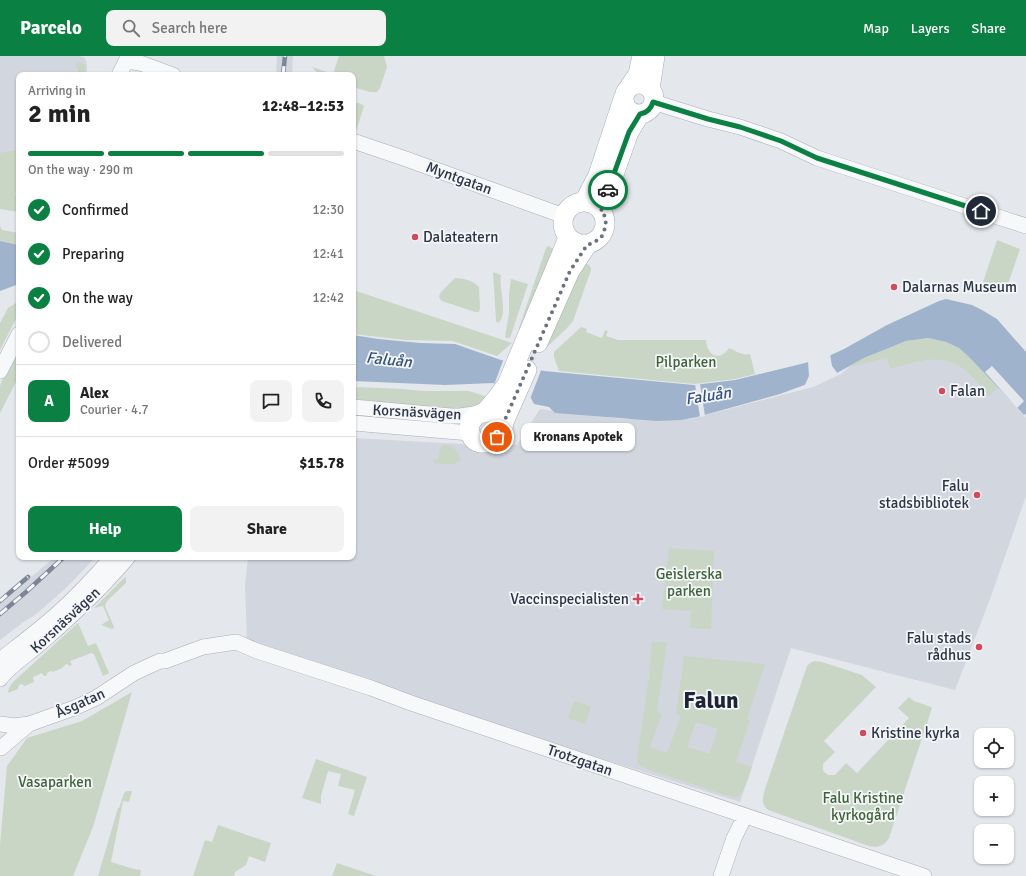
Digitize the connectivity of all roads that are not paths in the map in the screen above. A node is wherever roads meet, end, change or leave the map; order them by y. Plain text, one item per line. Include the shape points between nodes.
1 (642, 56) edge
2 (655, 56) edge
3 (123, 59) edge
4 (120, 72) edge
5 (137, 72) edge
6 (166, 72) edge
7 (626, 94) junction
8 (648, 102) junction
9 (356, 143) edge
10 (584, 202) junction
11 (601, 211) junction
12 (564, 216) junction
13 (1026, 226) edge
14 (568, 238) junction
15 (587, 245) junction
16 (16, 340) edge
17 (526, 356) junction
18 (0, 371) edge
19 (511, 391) junction
20 (356, 407) edge
21 (482, 413) junction
22 (504, 422) junction
23 (356, 423) edge
24 (470, 433) junction
25 (109, 560) edge
26 (125, 560) edge
27 (236, 642) joint
28 (0, 660) edge
29 (0, 679) edge
30 (0, 724) edge
31 (29, 724) junction
32 (1, 749) edge
33 (745, 816) junction
34 (721, 876) edge
35 (924, 876) edge

1 - 7 main road via 638,74
2 - 8 main road
3 - 4 street
3 - 5 street
3 - 6 street
7 - 8 main road via 637,84 646,86
7 - 8 main road via 624,104 635,114
7 - 10 main road via 598,175
8 - 11 main road via 629,132
8 - 13 street via 748,130 781,141 817,158
9 - 12 street, Myntgatan
10 - 11 main road via 594,204
10 - 12 main road via 572,206
11 - 15 main road via 605,219 602,236
12 - 14 main road via 564,231
14 - 15 main road via 580,245
14 - 17 main road
15 - 17 main road via 570,271
16 - 18 street
17 - 19 main road
19 - 21 main road
19 - 22 main road
20 - 21 street, Korsnäsvägen via 451,416
21 - 22 main road via 497,412
21 - 24 main road via 470,423
22 - 24 main road via 500,434 489,442 477,442
23 - 24 street, Korsnäsvägen
25 - 28 street, Korsnäsvägen via 56,615
26 - 29 street, Korsnäsvägen via 78,611
27 - 31 street, Åsgatan via 203,647 160,661 134,673 96,698
27 - 33 street, Trotzgatan
30 - 31 street, Åsgatan
30 - 32 street via 4,730
31 - 32 street, Åsgatan
33 - 34 street via 734,838
33 - 35 street, Trotzgatan

